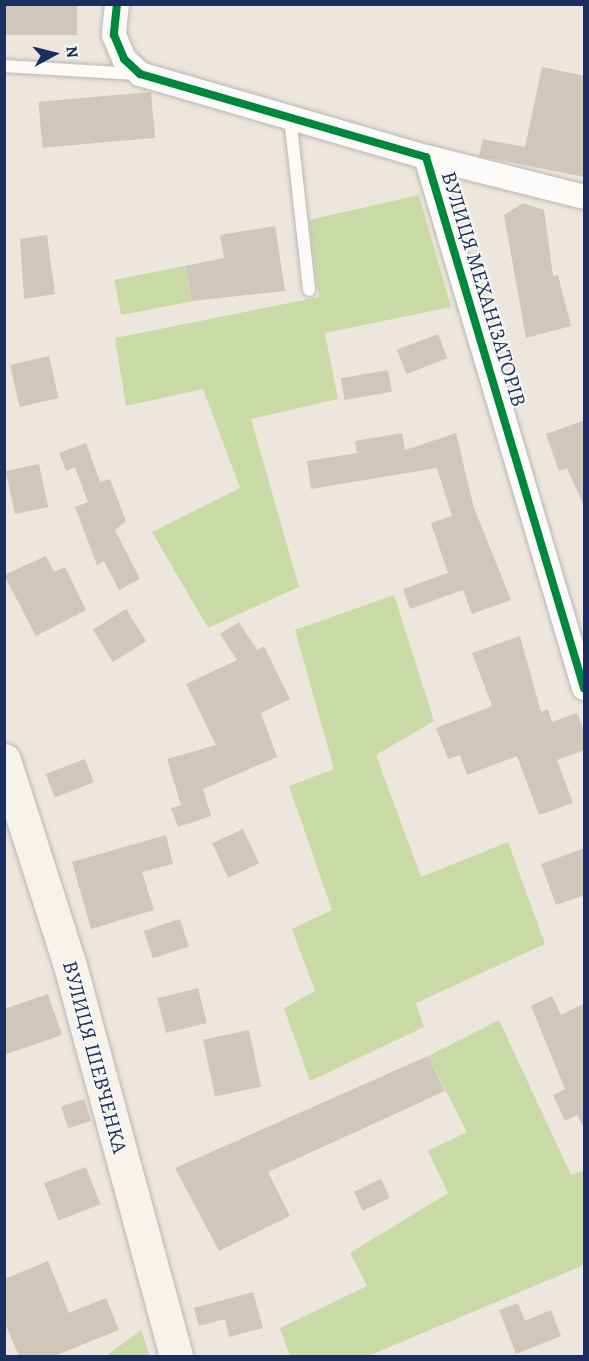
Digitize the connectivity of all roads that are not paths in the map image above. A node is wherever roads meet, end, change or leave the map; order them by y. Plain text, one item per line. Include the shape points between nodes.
1 (117, 4) edge
2 (4, 66) edge
3 (140, 74) junction
4 (289, 116) junction
5 (426, 158) junction
6 (585, 196) edge
7 (309, 290) dead end
8 (585, 688) edge
9 (4, 760) edge
10 (176, 1356) edge

1 - 3 street via 114,35 124,59
2 - 3 lane
3 - 4 street, ВУЛИЦЯ МЕХАНІЗАТОРІВ
4 - 5 street, ВУЛИЦЯ МЕХАНІЗАТОРІВ
4 - 7 lane
5 - 6 street
5 - 8 street, ВУЛИЦЯ МЕХАНІЗАТОРІВ
9 - 10 main road, ВУЛИЦЯ ШЕВЧЕНКА via 69,962

